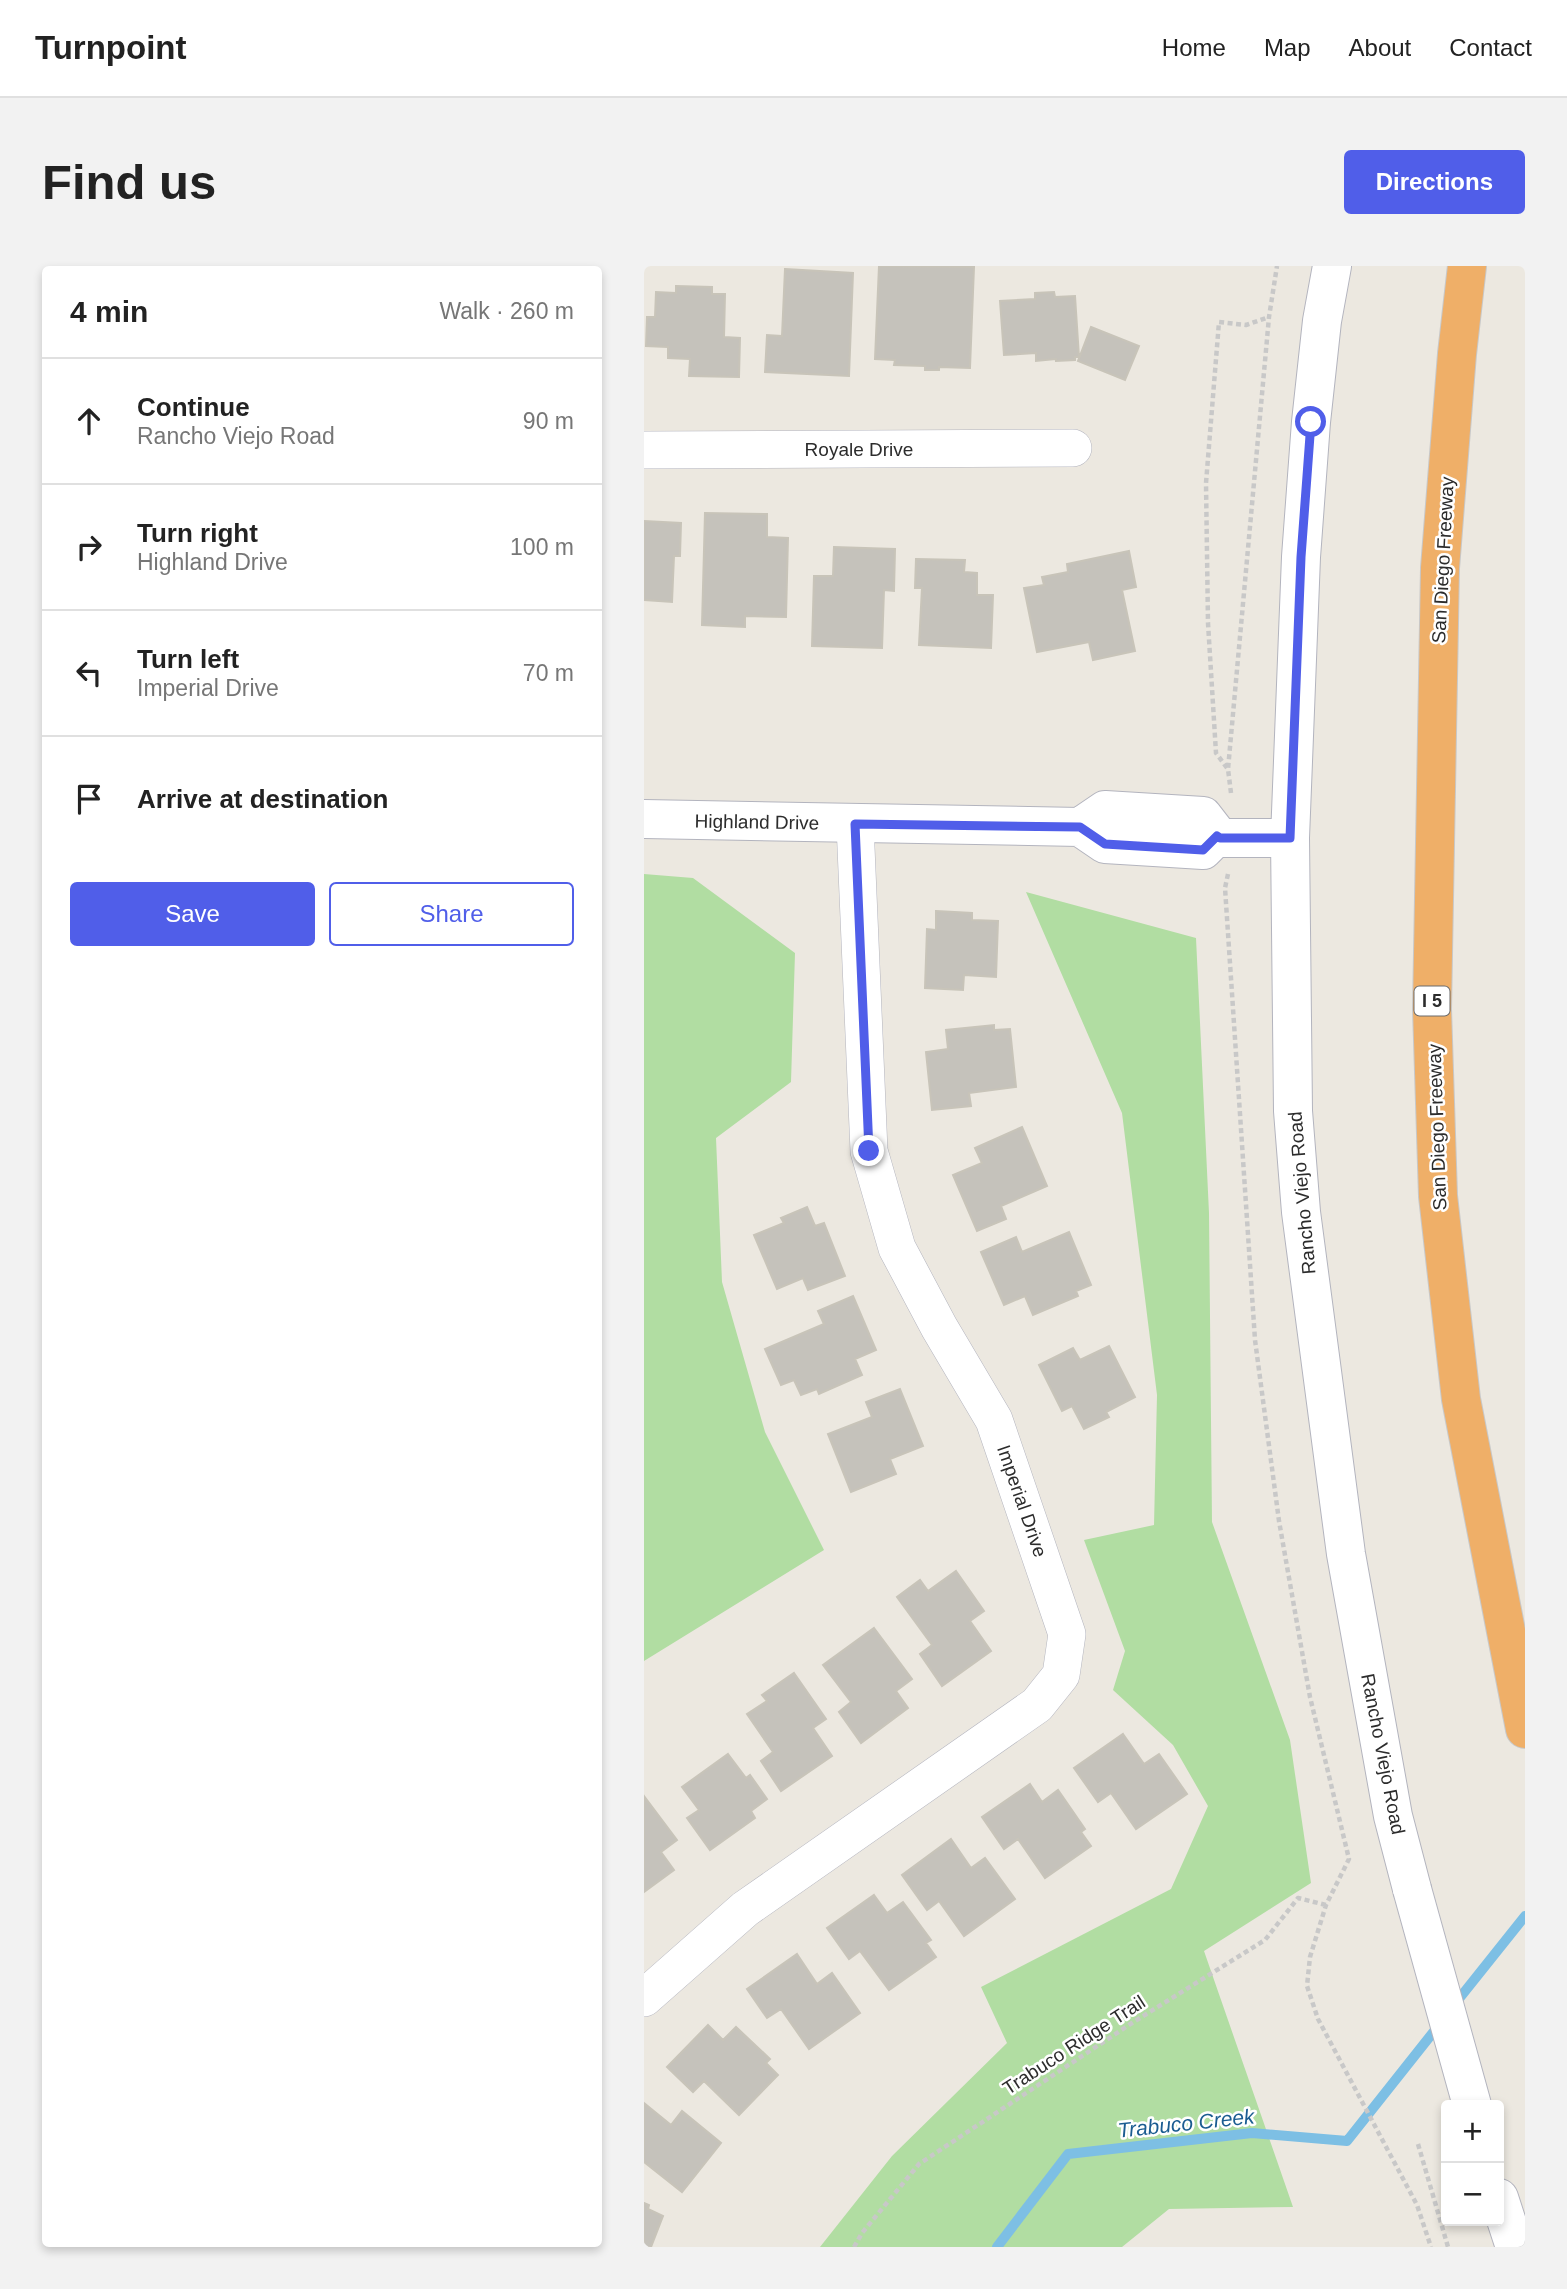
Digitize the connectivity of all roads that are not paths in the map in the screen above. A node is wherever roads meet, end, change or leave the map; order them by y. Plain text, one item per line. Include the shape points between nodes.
1 (1332, 266) edge
2 (1467, 266) edge
3 (1073, 448) dead end
4 (644, 450) edge
5 (644, 819) edge
6 (855, 824) junction
7 (1290, 838) junction
8 (1525, 1729) edge
9 (644, 1998) edge
10 (1471, 2100) edge
11 (1504, 2213) edge
12 (1515, 2247) edge

1 - 7 main road, Rancho Viejo Road via 1322,321 1301,557
2 - 8 highway, San Diego Freeway / I 5 via 1440,568 1432,1009 1438,1196 1461,1399
3 - 4 street, Royale Drive
5 - 6 main road, Highland Drive
6 - 7 main road, Highland Drive via 1080,827 1105,810 1203,816 1227,837
6 - 9 street, Imperial Drive via 869,1151 898,1248 993,1420 1067,1634 1061,1675 1037,1705 745,1909
7 - 10 main road, Rancho Viejo Road, bridge via 1293,1111 1301,1212 1346,1554 1393,1816
11 - 12 main road

